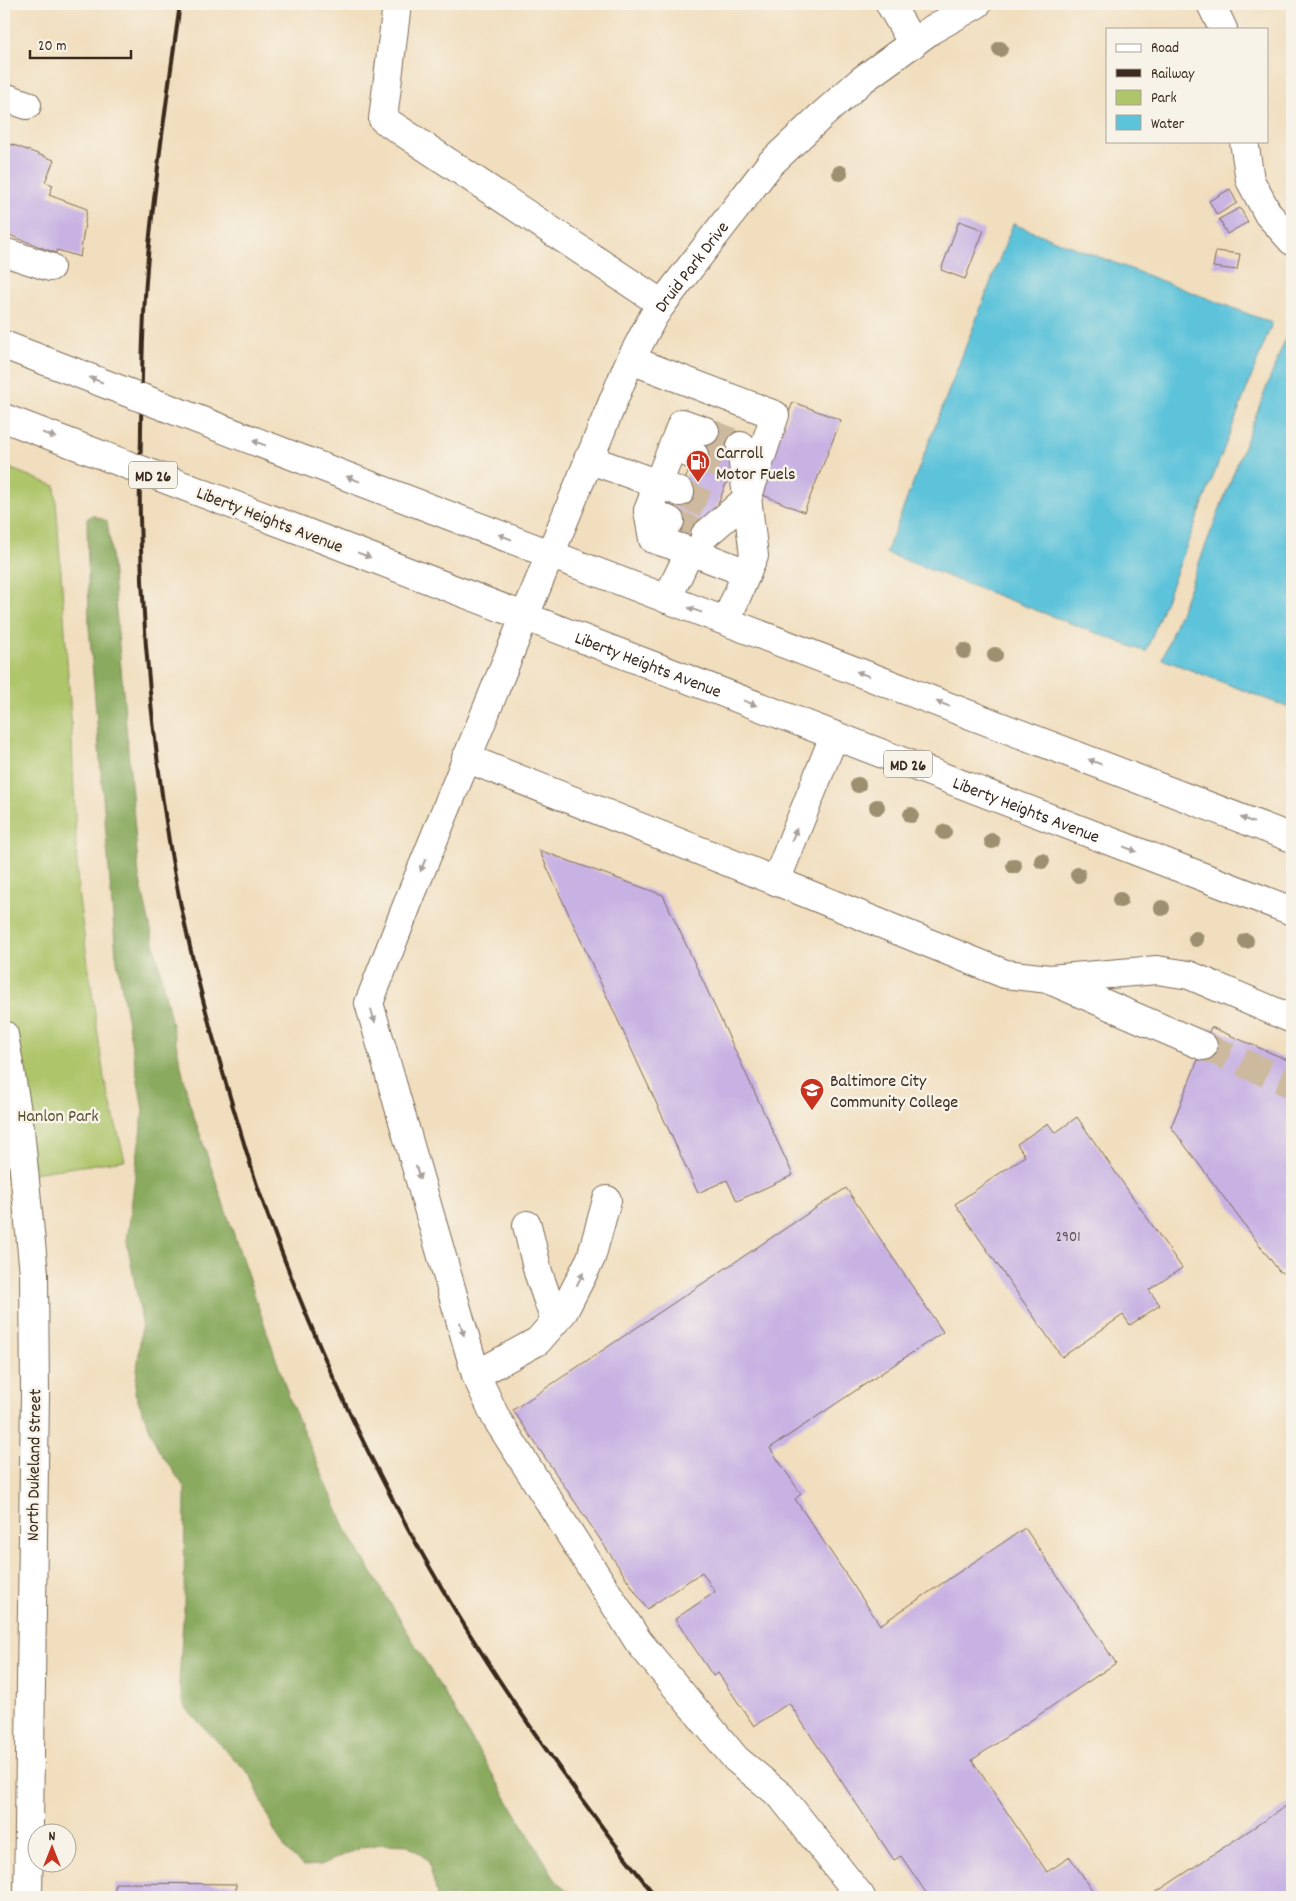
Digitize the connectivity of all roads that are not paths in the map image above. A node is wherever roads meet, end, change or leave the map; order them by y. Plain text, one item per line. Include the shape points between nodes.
1 (396, 4) edge
2 (890, 4) edge
3 (977, 4) edge
4 (1211, 4) edge
5 (1223, 28) edge
6 (913, 44) junction
7 (1244, 142) edge
8 (1292, 241) edge
9 (4, 252) edge
10 (50, 268) dead end
11 (662, 304) junction
12 (4, 345) edge
13 (631, 360) junction
14 (4, 418) edge
15 (691, 445) dead end
16 (588, 458) junction
17 (736, 458) dead end
18 (669, 488) junction
19 (747, 499) junction
20 (716, 509) tunnel mouth
21 (698, 543) junction
22 (550, 555) junction
23 (746, 573) junction
24 (667, 599) junction
25 (524, 618) junction
26 (726, 621) junction
27 (834, 736) junction
28 (466, 758) junction
29 (1292, 838) edge
30 (776, 881) junction
31 (1292, 911) edge
32 (1048, 979) junction
33 (1292, 1019) edge
34 (4, 1035) edge
35 (1204, 1046) tunnel mouth
36 (607, 1200) dead end
37 (527, 1225) dead end
38 (555, 1321) junction
39 (476, 1375) junction
40 (28, 1897) edge
41 (862, 1897) edge

1 - 11 main road via 383,119
2 - 6 main road
3 - 6 main road, Druid Park Drive
4 - 5 main road
6 - 11 main road, Druid Park Drive via 862,80 770,164
7 - 8 main road via 1250,180 1268,214
9 - 10 main road
11 - 13 main road, Druid Park Drive
22 -> 12 main road, bridge
13 - 16 main road, Druid Park Drive
13 - 19 main road via 775,415
14 -> 25 main road, Liberty Heights Avenue / MD 26, bridge
15 - 18 main road
16 - 18 main road
16 - 22 main road, Druid Park Drive
17 - 19 main road
18 - 21 main road via 653,539
19 - 20 main road
19 - 21 main road
19 - 23 main road via 754,556
21 - 23 main road
21 - 24 main road
22 - 24 main road
22 - 25 main road, Druid Park Drive
23 - 26 main road
26 -> 24 main road
25 -> 27 main road, Liberty Heights Avenue / MD 26
25 - 28 main road, Druid Park Drive
29 -> 26 main road
30 -> 27 main road
27 -> 31 main road, Liberty Heights Avenue / MD 26
28 - 30 main road
28 -> 39 main road, Druid Park Drive via 369,1003
30 - 32 main road via 1006,974
32 - 33 main road via 1157,970 1189,975
32 - 35 main road
34 - 40 main road, North Dukeland Street via 20,1129 34,1274
38 -> 36 main road via 564,1311 591,1258
37 - 38 main road via 538,1272
38 - 39 main road via 538,1341
39 - 41 main road, Druid Park Drive via 496,1418 638,1641 736,1759 781,1796

